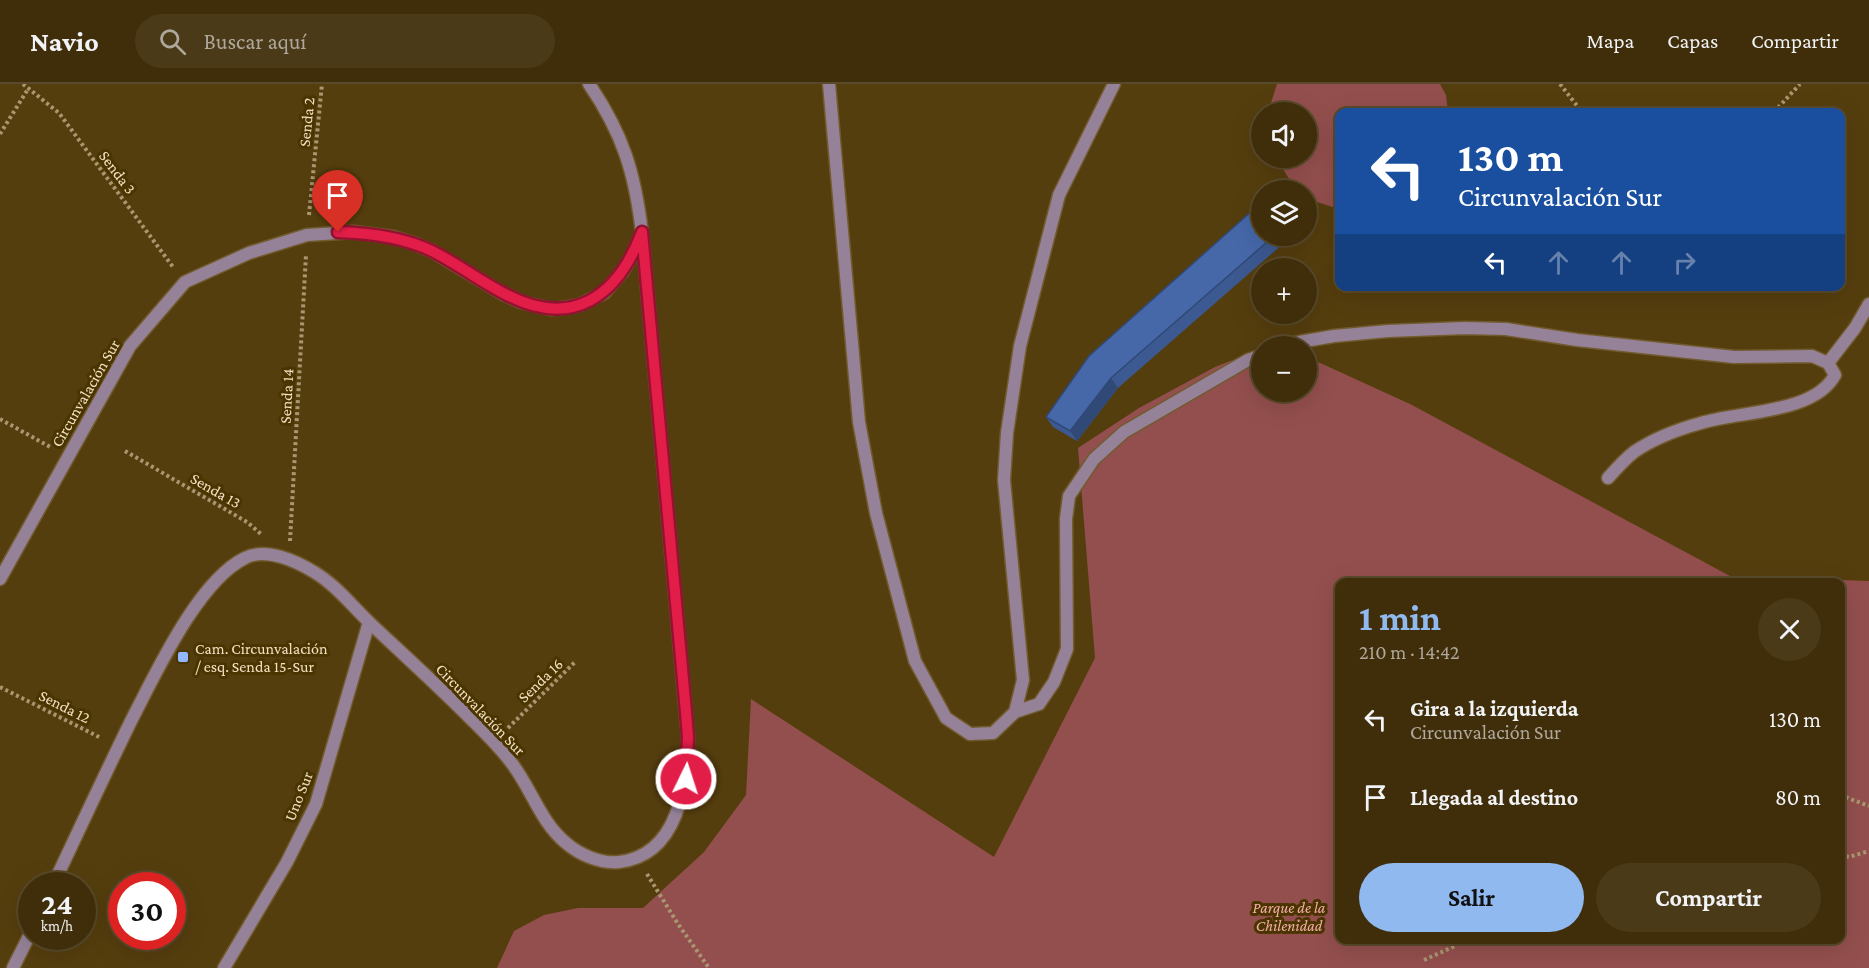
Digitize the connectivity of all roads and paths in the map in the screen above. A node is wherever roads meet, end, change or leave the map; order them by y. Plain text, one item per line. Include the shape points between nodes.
1 (23, 84) edge
2 (322, 84) edge
3 (589, 84) edge
4 (829, 84) edge
5 (1114, 84) edge
6 (1560, 84) edge
7 (1800, 84) edge
8 (28, 88) junction
9 (1580, 108) edge
10 (1778, 108) edge
11 (0, 134) edge
12 (642, 232) junction
13 (307, 235) junction
14 (185, 282) junction
15 (1869, 304) edge
16 (1317, 339) edge
17 (1251, 359) edge
18 (1828, 363) junction
19 (0, 419) edge
20 (125, 451) dead end
21 (68, 457) junction
22 (1608, 478) dead end
23 (289, 558) junction
24 (0, 579) edge
25 (369, 622) junction
26 (576, 661) dead end
27 (0, 687) edge
28 (1015, 712) junction
29 (494, 742) junction
30 (119, 746) junction
31 (1845, 797) edge
32 (1869, 806) edge
33 (1869, 851) edge
34 (1845, 856) edge
35 (637, 858) junction
36 (59, 872) edge
37 (1457, 944) edge
38 (22, 950) edge
39 (1424, 960) dead end
40 (13, 968) edge
41 (224, 968) edge
42 (709, 968) edge

1 - 8 path, Senda 3
2 - 13 path, Senda 2
3 - 12 street via 623,143 636,188
4 - 28 street via 859,422 876,513 915,661 946,718 970,734 993,733
5 - 28 street via 1059,195 1020,346 1004,480 1023,680
6 - 9 path
7 - 10 path
8 - 11 path
8 - 14 path, Senda 3 via 59,113
12 - 13 street, Circunvalación Sur via 624,271 604,293 579,305 551,309 505,295 413,243 354,232
12 - 35 street, Circunvalación Sur via 688,737 686,779 678,810 657,845
13 - 14 street, Circunvalación Sur via 249,253
13 - 23 path, Senda 14
14 - 21 street, Circunvalación Sur via 130,346
15 - 18 street
16 - 18 street via 1388,332 1506,329 1734,357 1812,356
17 - 28 street via 1124,432 1094,459 1069,496 1067,649 1054,682 1039,704
18 - 22 street via 1835,375 1813,397 1768,411 1702,422 1658,439 1633,453
19 - 21 path
20 - 23 path, Senda 13 via 247,522
21 - 24 street, Circunvalación Sur
23 - 25 street, Circunvalación Sur via 326,579
23 - 30 street, Circunvalación Sur via 269,554 247,556 221,574 199,601 160,664
25 - 29 street, Circunvalación Sur
25 - 41 street, Uno Sur via 316,804 287,862
26 - 29 path, Senda 16
27 - 30 path, Senda 12
29 - 35 street, Circunvalación Sur via 523,779 548,823 566,843 603,861
30 - 36 street, Circunvalación Sur
31 - 32 path
33 - 34 path
35 - 42 path
37 - 39 path
38 - 40 street

